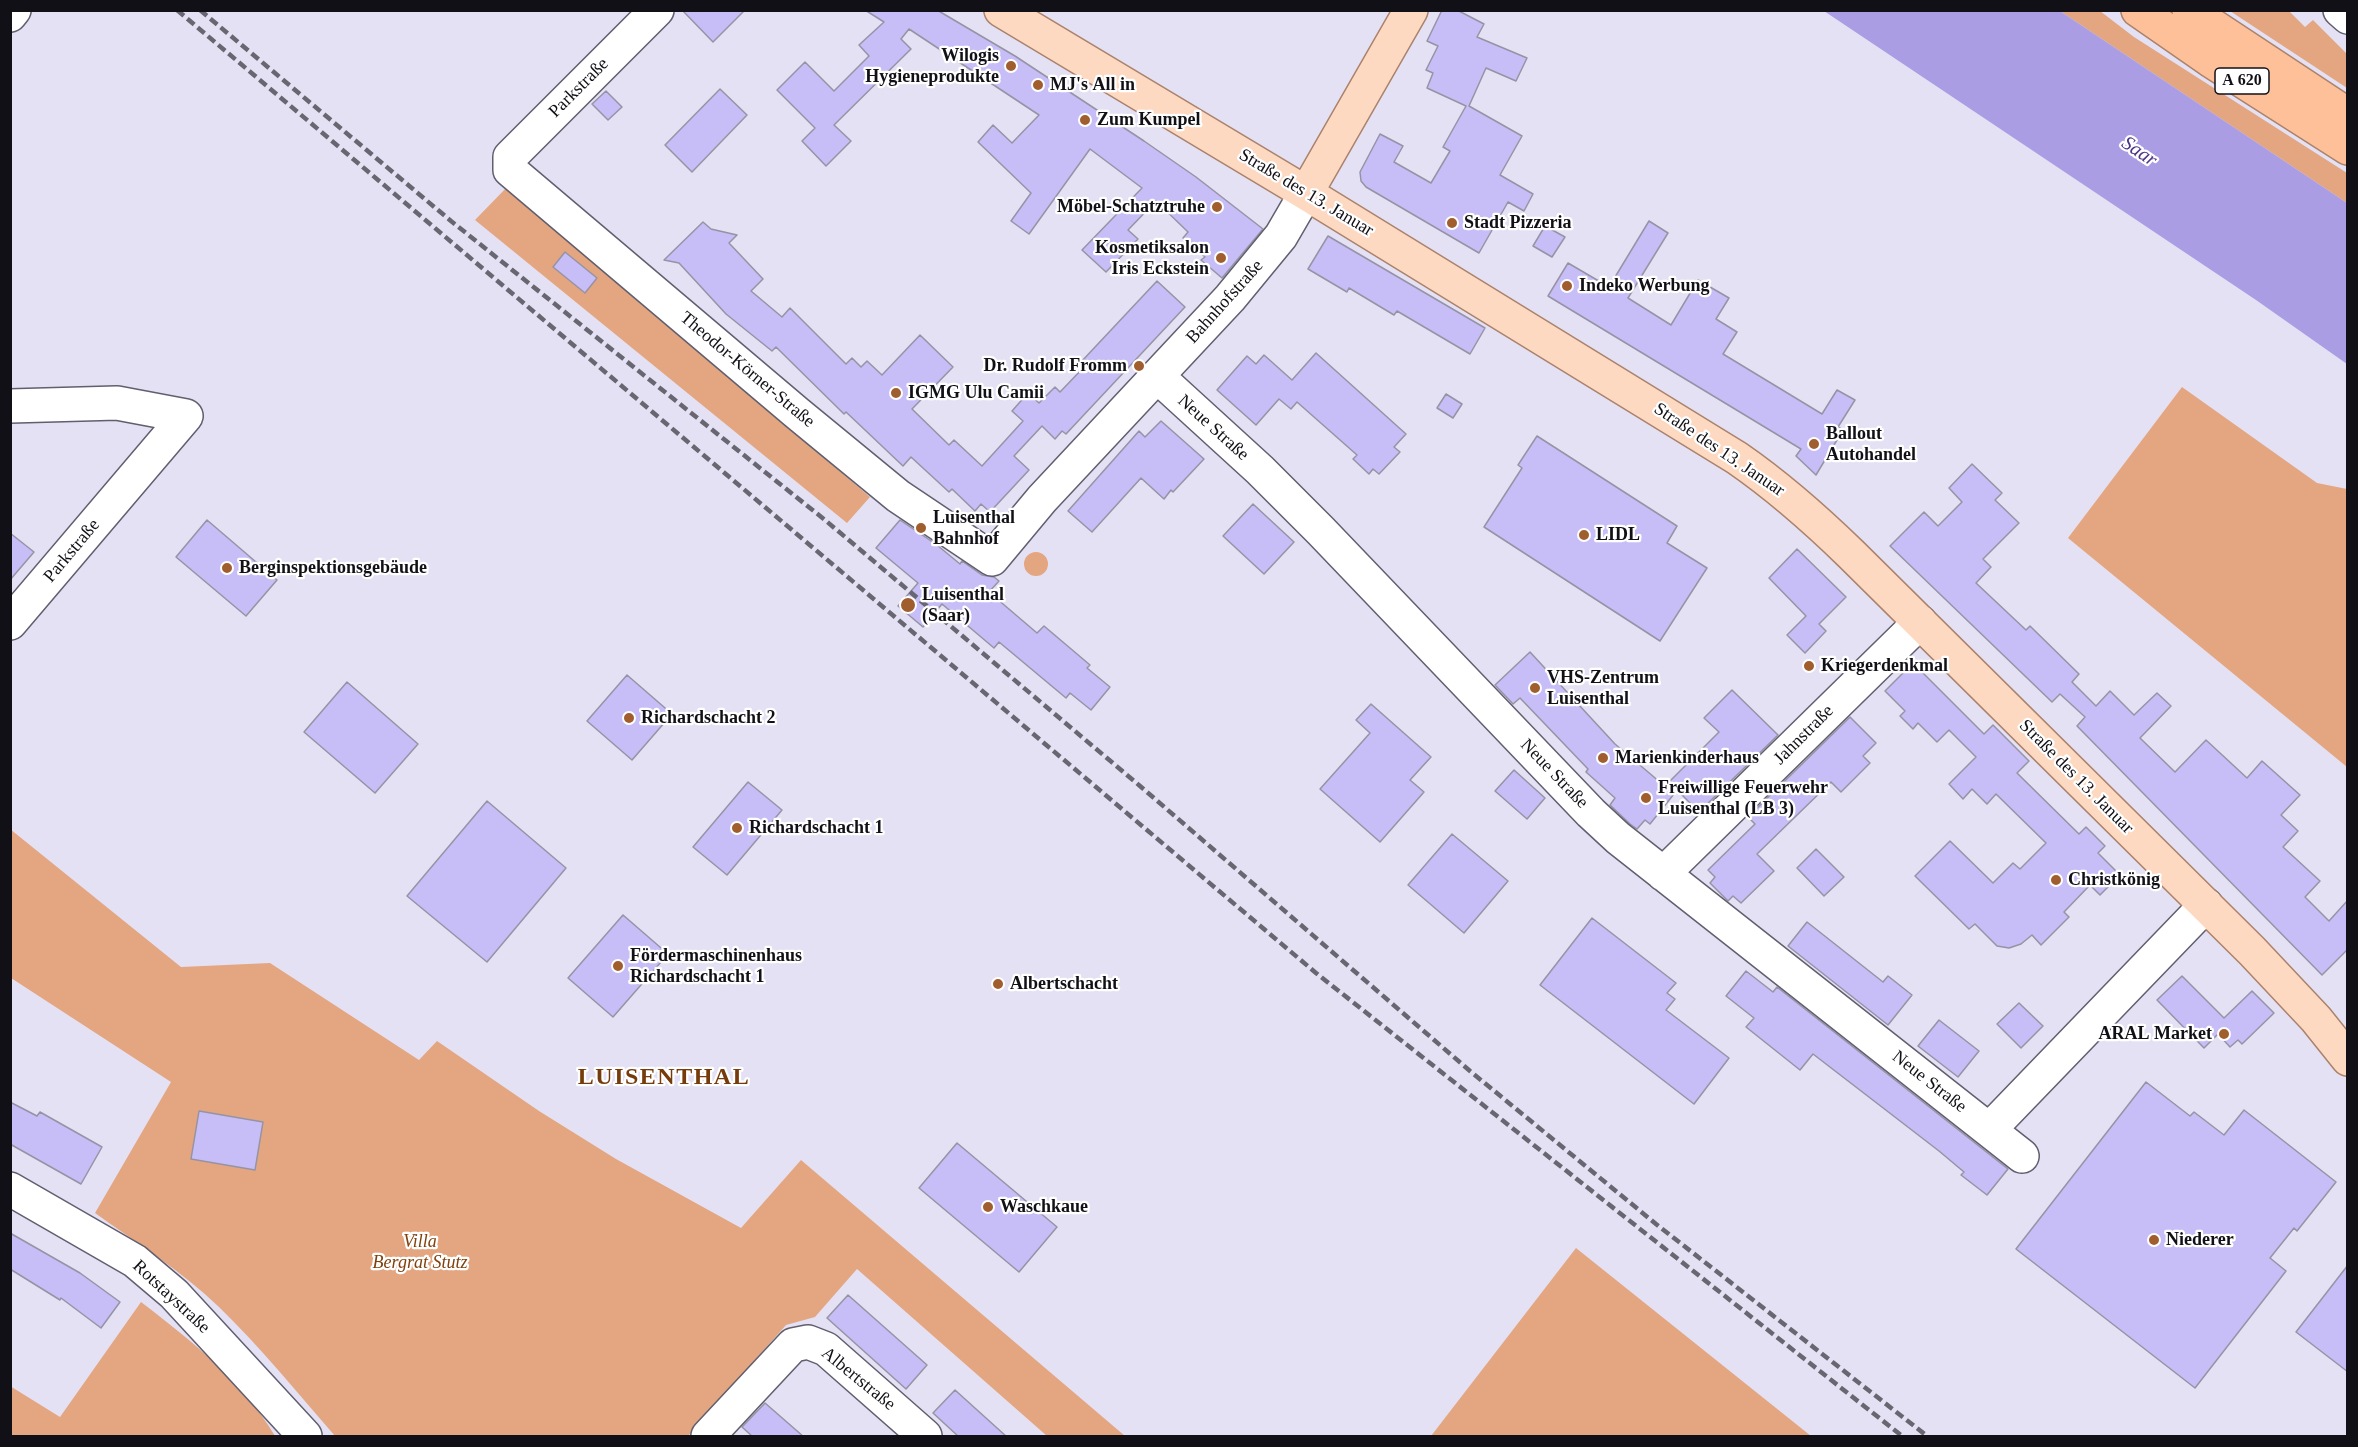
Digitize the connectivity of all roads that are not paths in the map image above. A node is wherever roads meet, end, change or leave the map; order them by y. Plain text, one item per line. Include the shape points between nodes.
1 (14, 10) edge
2 (657, 10) edge
3 (1001, 10) edge
4 (1411, 10) edge
5 (2139, 10) edge
6 (2189, 10) edge
7 (2340, 10) edge
8 (10, 15) edge
9 (2348, 17) edge
10 (2348, 115) edge
11 (2348, 148) edge
12 (510, 170) joint
13 (1306, 193) junction
14 (1157, 376) junction
15 (117, 403) junction
16 (10, 406) edge
17 (132, 479) junction
18 (992, 559) joint
19 (1920, 622) junction
20 (10, 623) edge
21 (1663, 874) junction
22 (2206, 905) junction
23 (2348, 1059) edge
24 (1990, 1129) junction
25 (2022, 1156) dead end
26 (10, 1189) edge
27 (712, 1435) edge
28 (305, 1437) edge
29 (925, 1437) edge

1 - 8 street
2 - 12 street, Parkstraße via 510,157
3 - 13 main road, Straße des 13. Januar
4 - 13 main road, Bahnhofstraße
5 - 11 highway, A 620
6 - 10 highway, A 620
7 - 9 street
12 - 18 street, Theodor-Körner-Straße via 898,496
13 - 14 street, Bahnhofstraße via 1274,246
13 - 19 main road, Straße des 13. Januar via 1746,464 1814,518
14 - 18 street, Bahnhofstraße via 1042,499
14 - 21 street, Neue Straße via 1321,531 1591,813
15 - 16 street, Parkstraße
15 - 17 street, Parkstraße via 132,418 138,435
15 - 17 street, Parkstraße via 186,416
17 - 20 street, Parkstraße
19 - 21 street, Jahnstraße
19 - 22 main road, Straße des 13. Januar
21 - 24 street, Neue Straße
22 - 23 main road, Straße des 13. Januar via 2310,1012
22 - 24 street
24 - 25 street, Neue Straße
26 - 28 street, Rotstaystraße via 126,1256 158,1281 204,1325
27 - 29 street, Albertstraße via 793,1345 808,1342 826,1348

